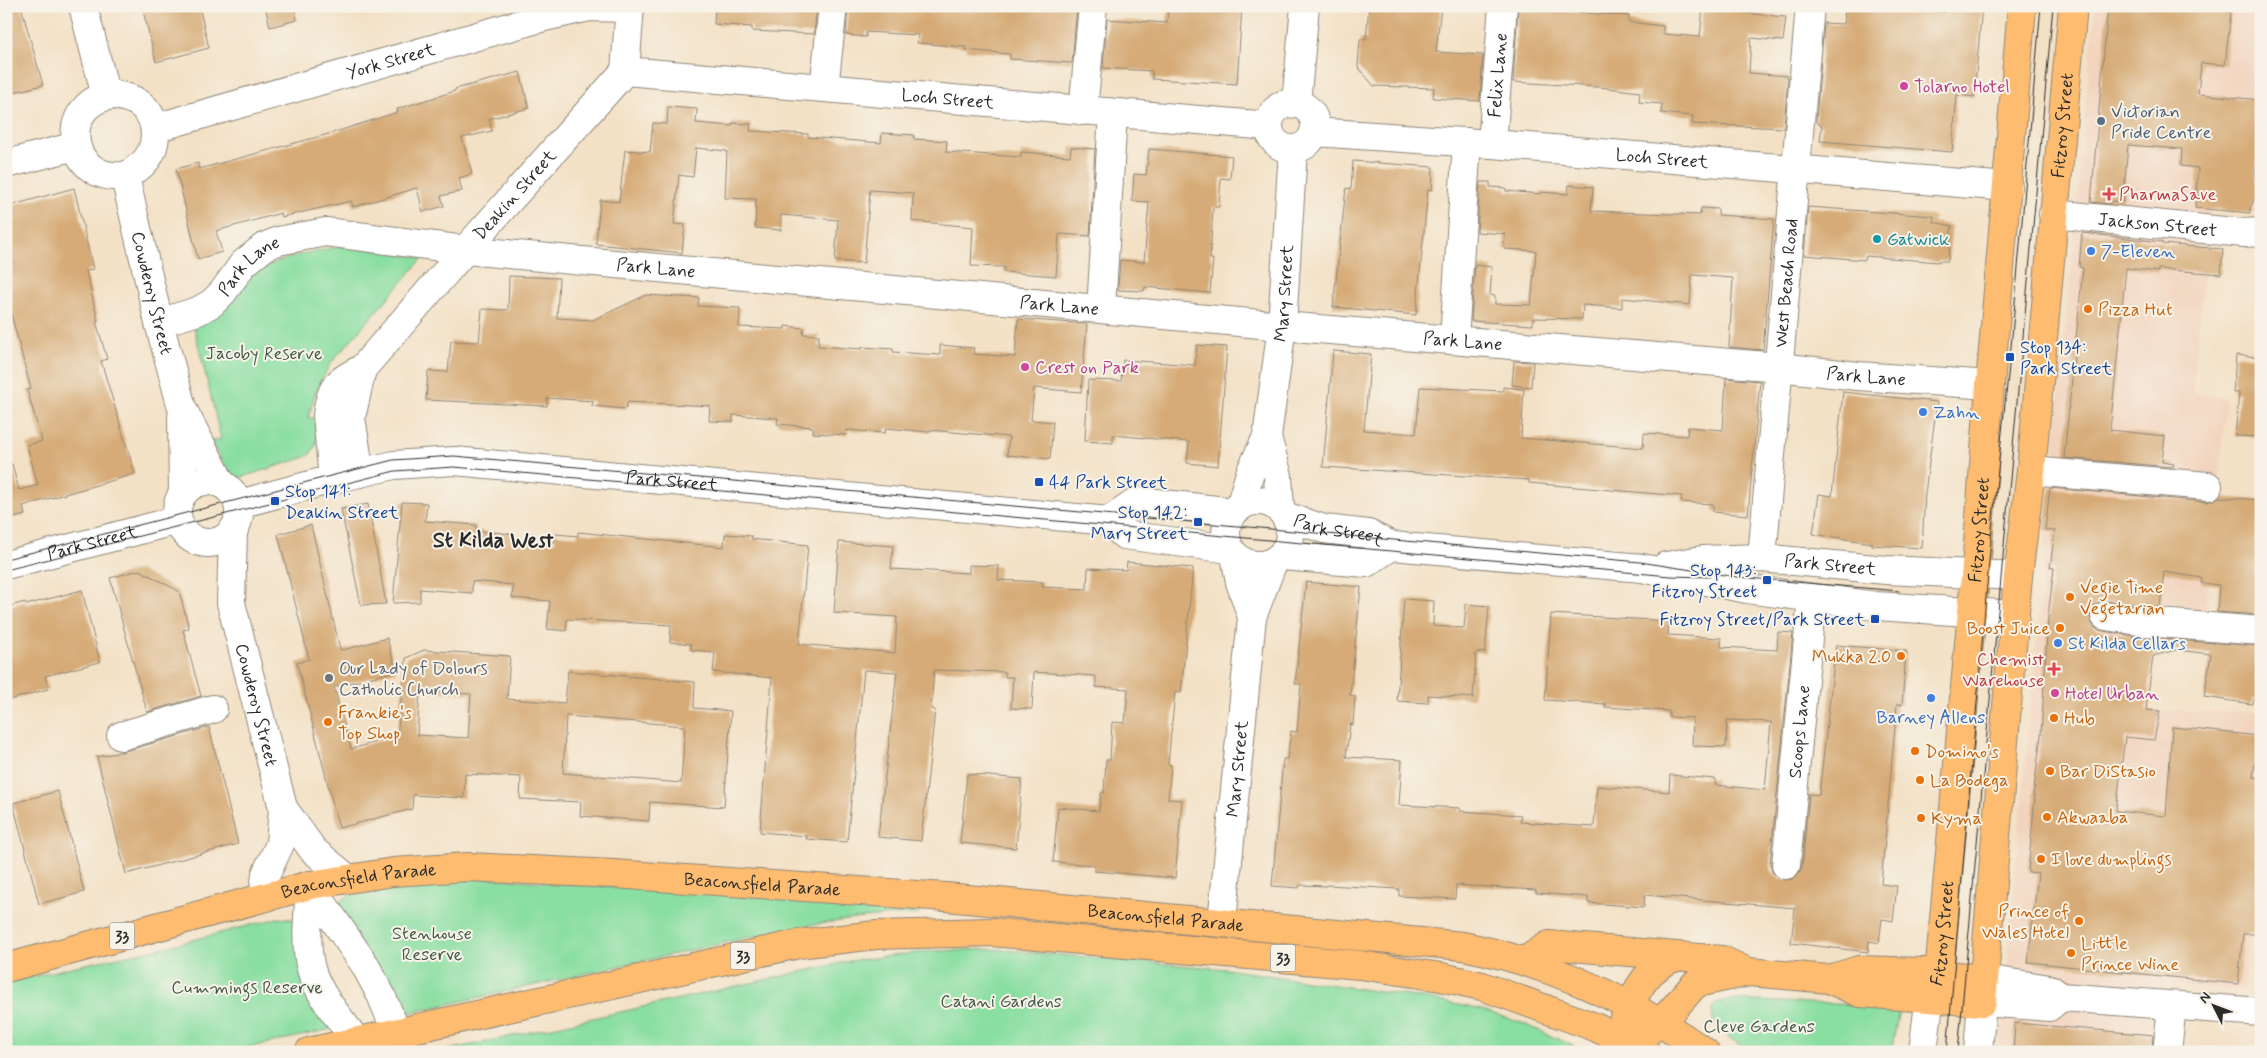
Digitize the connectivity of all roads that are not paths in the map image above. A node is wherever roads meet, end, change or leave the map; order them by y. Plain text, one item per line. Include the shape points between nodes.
1 (83, 6) edge
2 (833, 6) edge
3 (1093, 6) edge
4 (1305, 6) edge
5 (1504, 6) edge
6 (1810, 6) edge
7 (2022, 6) edge
8 (2073, 6) edge
9 (630, 7) edge
10 (625, 71) junction
11 (824, 88) junction
12 (106, 96) junction
13 (1296, 104) junction
14 (1083, 112) junction
15 (1114, 114) junction
16 (1269, 126) junction
17 (154, 128) junction
18 (1314, 132) junction
19 (1479, 143) junction
20 (76, 146) junction
21 (1293, 150) junction
22 (6, 164) edge
23 (1796, 169) junction
24 (125, 176) junction
25 (2008, 187) junction
26 (2053, 214) junction
27 (2253, 232) edge
28 (465, 250) junction
29 (1101, 309) junction
30 (159, 323) junction
31 (1282, 326) junction
32 (1454, 340) junction
33 (1779, 367) junction
34 (362, 368) junction
35 (1990, 385) junction
36 (182, 408) junction
37 (1268, 437) junction
38 (2031, 471) junction
39 (360, 473) junction
40 (333, 479) junction
41 (221, 483) junction
42 (2208, 486) dead end
43 (183, 493) junction
44 (239, 504) junction
45 (1237, 510) junction
46 (1282, 513) junction
47 (1109, 521) junction
48 (186, 530) junction
49 (232, 532) junction
50 (1392, 546) junction
51 (1232, 552) junction
52 (1762, 558) junction
53 (1277, 559) junction
54 (6, 565) edge
55 (1642, 568) junction
56 (1976, 573) junction
57 (2018, 576) junction
58 (1812, 598) junction
59 (232, 603) junction
60 (1972, 613) junction
61 (2015, 615) junction
62 (2105, 616) dead end
63 (1252, 617) junction
64 (2261, 631) edge
65 (213, 709) dead end
66 (121, 736) dead end
67 (283, 808) junction
68 (1786, 866) dead end
69 (347, 878) junction
70 (310, 885) junction
71 (263, 898) junction
72 (1222, 922) junction
73 (1682, 956) junction
74 (1526, 961) junction
75 (6, 968) edge
76 (1749, 972) junction
77 (1936, 986) junction
78 (1982, 991) junction
79 (1629, 1006) junction
80 (2172, 1006) junction
81 (2261, 1012) edge
82 (1660, 1023) junction
83 (401, 1042) edge
84 (1632, 1044) edge
85 (361, 1046) edge
86 (309, 1052) edge
87 (1705, 1052) edge
88 (1923, 1052) edge
89 (1978, 1052) edge
90 (2167, 1052) edge

1 - 12 street
2 - 11 street
3 - 14 street
4 - 13 street
5 - 19 street, Felix Lane
6 - 23 street, West Beach Road
7 - 25 main road, Fitzroy Street
8 - 26 main road, Fitzroy Street
9 - 10 street
9 - 17 street, York Street via 590,7 544,17
10 - 11 street, Loch Street
10 - 28 street, Deakin Street
11 - 14 street, Loch Street
12 - 17 street via 128,98 141,105 150,115
12 - 20 street via 82,112 74,134
13 - 16 street via 1280,107 1272,115
13 - 18 street via 1304,106 1314,117
14 - 15 street, Loch Street
15 - 16 street, Loch Street
15 - 29 street
16 - 21 street via 1270,134 1279,145
17 - 24 street via 155,142 150,156
18 - 19 street, Loch Street
18 - 21 street via 1307,144
19 - 23 street, Loch Street
19 - 32 street, Felix Lane
20 - 22 street
20 - 24 street via 90,168 102,174
21 - 31 street, Mary Street
23 - 25 street, Loch Street
23 - 33 street, West Beach Road
24 - 30 street, Cowderoy Street
25 - 35 main road, Fitzroy Street
26 - 27 street, Jackson Street
26 - 38 main road, Fitzroy Street
28 - 29 street, Park Lane
28 - 30 street, Park Lane via 326,232 278,241 249,257 223,292 205,307
28 - 34 street, Deakin Street
29 - 31 street, Park Lane
30 - 36 street, Cowderoy Street
31 - 32 street, Park Lane
31 - 37 street, Mary Street
32 - 33 street, Park Lane
33 - 35 street, Park Lane
33 - 52 street, West Beach Road
34 - 39 street, Deakin Street via 350,418
34 - 40 street, Deakin Street via 342,378 328,406
35 - 56 main road, Fitzroy Street
36 - 41 street, Cowderoy Street
36 - 43 street, Cowderoy Street
37 - 45 street, Mary Street
37 - 46 street, Mary Street via 1278,476
38 - 42 street
38 - 57 main road, Fitzroy Street
39 - 40 street, Park Street
39 - 47 street, Park Street via 394,466 454,461
40 - 44 street, Park Street
41 - 43 street via 213,480 196,482
41 - 44 street via 233,492
43 - 48 street via 177,507
44 - 49 street via 239,518
45 - 46 street via 1260,501 1271,504
45 - 47 street via 1138,501
45 - 51 street via 1226,531
46 - 50 street, Park Street via 1324,530 1368,534
46 - 53 street via 1289,523 1290,538
47 - 51 street via 1124,536
48 - 49 street via 202,542 219,542
48 - 54 street, Park Street
48 - 59 street, Cowderoy Street via 208,558
49 - 59 street, Cowderoy Street
50 - 53 street, Park Street via 1366,563
50 - 55 street, Park Street
51 - 53 street via 1243,562 1253,565
51 - 63 street, Mary Street
52 - 55 street, Park Street via 1702,560
52 - 56 street, Park Street via 1886,570
53 - 63 street, Mary Street
55 - 58 street, Park Street
56 - 57 street, Park Street
56 - 60 main road, Fitzroy Street
57 - 61 main road, Fitzroy Street
58 - 60 street, Park Street
58 - 68 street, Scoops Lane
59 - 67 street, Cowderoy Street
60 - 61 street, Park Street
60 - 77 main road, Fitzroy Street
61 - 78 main road, Fitzroy Street
62 - 64 street
63 - 72 street, Mary Street
65 - 66 street
67 - 69 street, Cowderoy Street via 313,850
67 - 71 street, Cowderoy Street via 280,844 266,874
69 - 70 main road, Beaconsfield Parade / 33
69 - 72 main road, Beaconsfield Parade / 33 via 424,868 505,868 946,897
70 - 71 main road, Beaconsfield Parade / 33
70 - 83 street via 361,958
70 - 85 street via 308,941 311,969 330,1004
71 - 75 main road, Beaconsfield Parade / 33
72 - 74 main road, Beaconsfield Parade / 33 via 1463,946
73 - 74 main road via 1549,945
73 - 76 main road via 1722,960
73 - 79 main road via 1653,970
74 - 79 main road, Beaconsfield Parade / 33
76 - 77 main road via 1829,980 1860,993
76 - 82 main road via 1696,983
77 - 78 main road
77 - 88 street, Fitzroy Street
78 - 80 street via 2050,989 2061,997
78 - 89 street, Fitzroy Street
79 - 82 main road, Beaconsfield Parade / 33
79 - 84 main road
80 - 81 street
80 - 90 street
82 - 84 main road
82 - 87 main road, Beaconsfield Parade / 33
83 - 84 main road, Beaconsfield Parade / 33 via 798,944 876,935 991,932 1360,965 1441,976 1519,998
83 - 85 main road, Beaconsfield Parade / 33
85 - 86 main road, Beaconsfield Parade / 33

